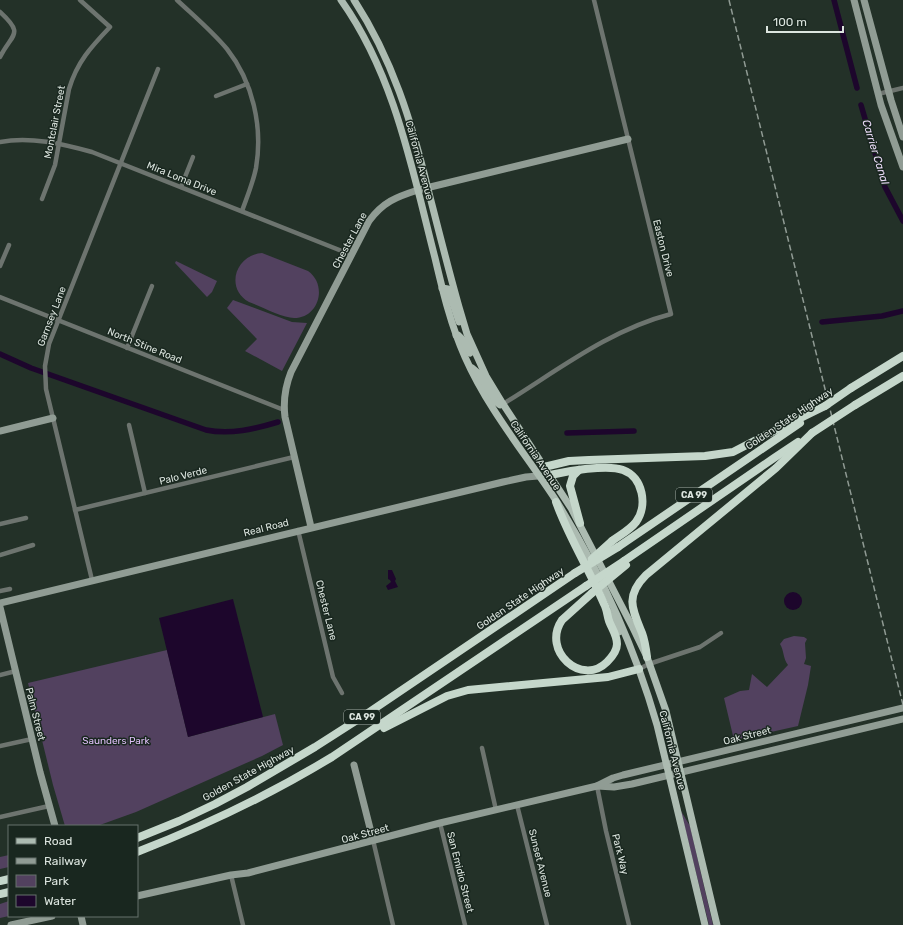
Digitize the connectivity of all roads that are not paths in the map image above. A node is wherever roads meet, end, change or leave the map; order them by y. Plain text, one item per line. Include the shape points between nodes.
1 (80, 0) edge
2 (177, 0) edge
3 (341, 0) edge
4 (354, 0) edge
5 (594, 0) edge
6 (854, 0) edge
7 (864, 0) edge
8 (0, 12) edge
9 (370, 49) junction
10 (384, 54) junction
11 (0, 58) edge
12 (158, 69) dead end
13 (247, 84) junction
14 (903, 88) edge
15 (889, 91) junction
16 (878, 94) junction
17 (216, 96) dead end
18 (903, 137) edge
19 (628, 139) junction
20 (0, 142) edge
21 (59, 144) junction
22 (193, 157) dead end
23 (121, 163) junction
24 (903, 167) edge
25 (181, 187) junction
26 (428, 188) junction
27 (418, 190) junction
28 (42, 199) dead end
29 (242, 211) junction
30 (8, 245) dead end
31 (352, 255) junction
32 (0, 266) edge
33 (152, 286) dead end
34 (442, 288) junction
35 (0, 297) edge
36 (58, 321) junction
37 (464, 325) junction
38 (456, 335) junction
39 (127, 348) junction
40 (903, 356) edge
41 (480, 365) junction
42 (469, 366) junction
43 (903, 376) edge
44 (503, 404) junction
45 (825, 406) junction
46 (284, 410) junction
47 (53, 418) junction
48 (129, 425) dead end
49 (0, 431) edge
50 (812, 433) junction
51 (294, 457) junction
52 (544, 467) junction
53 (579, 470) junction
54 (550, 475) junction
55 (538, 476) junction
56 (145, 493) junction
57 (556, 502) junction
58 (75, 510) junction
59 (26, 518) dead end
60 (580, 523) junction
61 (0, 524) edge
62 (311, 527) junction
63 (298, 530) junction
64 (33, 545) dead end
65 (0, 555) edge
66 (625, 563) junction
67 (575, 573) junction
68 (92, 580) junction
69 (10, 589) dead end
70 (0, 591) edge
71 (0, 603) edge
72 (605, 605) junction
73 (0, 607) edge
74 (721, 633) dead end
75 (632, 651) junction
76 (648, 661) junction
77 (638, 668) junction
78 (16, 671) junction
79 (0, 675) edge
80 (342, 693) dead end
81 (903, 708) edge
82 (903, 719) edge
83 (32, 738) junction
84 (351, 744) junction
85 (0, 746) edge
86 (482, 748) dead end
87 (678, 761) junction
88 (666, 764) junction
89 (354, 765) dead end
90 (681, 772) junction
91 (669, 775) junction
92 (597, 786) junction
93 (518, 805) junction
94 (49, 806) junction
95 (496, 810) junction
96 (0, 817) edge
97 (440, 823) junction
98 (55, 825) edge
99 (138, 838) edge
100 (373, 840) junction
101 (138, 852) edge
102 (231, 875) junction
103 (138, 896) edge
104 (47, 917) edge
105 (714, 924) edge
106 (11, 925) edge
107 (243, 925) edge
108 (393, 925) edge
109 (465, 925) edge
110 (547, 925) edge
111 (629, 925) edge
112 (705, 925) edge

1 - 21 street, Montclair Street via 110,27 88,51 74,73
2 - 13 street via 219,40 234,59
3 - 9 main road, California Avenue
4 - 10 main road, California Avenue
5 - 19 street, Easton Drive
6 - 16 street
7 - 15 street
8 - 11 street via 12,23 14,30 13,38
9 - 10 main road via 375,54
9 - 27 main road, California Avenue via 392,101
10 - 26 main road, California Avenue via 408,113
12 - 23 street, Garnsey Lane
13 - 17 street
13 - 29 street via 256,118 258,155 254,178
14 - 15 street
15 - 16 street
15 - 18 street
16 - 24 street
19 - 26 street, Chester Lane
19 - 44 street, Easton Drive via 671,314 613,336
20 - 21 street, Mira Loma Drive via 16,140
21 - 23 street, Mira Loma Drive via 92,152
21 - 28 street, Montclair Street via 55,165
22 - 25 street
23 - 25 street, Mira Loma Drive
23 - 36 street, Garnsey Lane
25 - 29 street, Mira Loma Drive
26 - 27 street, Chester Lane
26 - 37 main road, California Avenue
27 - 31 street, Chester Lane via 395,198 380,208
27 - 34 main road, California Avenue
29 - 31 street, Mira Loma Drive
30 - 32 street
31 - 46 street, Chester Lane via 291,372 285,391
33 - 39 street
34 - 37 main road via 448,289 458,319
34 - 38 main road, California Avenue
35 - 36 street, North Stine Road
36 - 39 street, North Stine Road
36 - 47 street, Garnsey Lane via 49,344 45,366
37 - 41 main road, California Avenue
38 - 41 main road via 462,338 474,361
38 - 42 main road, California Avenue
39 - 46 street, North Stine Road
40 - 45 highway, Golden State Highway / CA 99, bridge
41 - 44 main road, California Avenue
42 - 44 main road via 479,374 496,402
42 - 55 main road, California Avenue via 492,408
43 - 50 highway, CA 99, bridge
44 - 52 main road, California Avenue
45 - 52 highway via 733,452 722,455 569,461
45 - 67 highway, Golden State Highway / CA 99, bridge via 618,547
46 - 51 street, Chester Lane
47 - 49 street
47 - 58 street, Garnsey Lane
48 - 56 street
50 - 66 highway, CA 99
50 - 76 highway via 776,468 636,585 632,608 645,641
51 - 56 street, Palo Verde
51 - 62 street, Chester Lane
52 - 54 main road, California Avenue
52 - 55 main road
53 - 54 highway
53 - 60 highway via 573,476 570,486
53 - 67 highway, bridge via 623,469 641,488 643,501 640,516 632,527
54 - 55 main road
54 - 60 main road, California Avenue
55 - 57 main road, California Avenue
55 - 62 street, Real Road
56 - 58 street, Palo Verde
57 - 72 highway via 570,537
57 - 75 main road, California Avenue via 592,563
58 - 68 street, Garnsey Lane
59 - 61 street
60 - 76 main road, California Avenue
62 - 63 street, Real Road
63 - 68 street, Real Road
63 - 80 street, Chester Lane via 333,677
64 - 65 street
66 - 72 highway, bridge via 559,625 556,638 558,650 564,660 575,668 587,670 599,667 606,664 615,653 616,639
66 - 84 highway, CA 99, bridge via 586,586
67 - 99 highway, Golden State Highway / CA 99 via 315,747 215,804
68 - 71 street, Real Road
69 - 70 street
72 - 75 main road via 623,641
73 - 78 street, Palm Street
74 - 76 street via 700,647
75 - 77 main road, California Avenue
76 - 77 street
76 - 87 main road, California Avenue via 666,711
77 - 84 highway via 608,677 458,692
77 - 88 main road, California Avenue via 652,707
78 - 79 street
78 - 83 street, Palm Street
81 - 87 street, Oak Street
82 - 90 street, Oak Street
83 - 85 street
83 - 94 street, Palm Street
84 - 101 highway, CA 99 via 276,789
86 - 95 street
87 - 88 street, Oak Street
87 - 90 main road, California Avenue
88 - 91 main road, California Avenue
88 - 92 street, Oak Street via 613,778
89 - 100 street
90 - 91 street, Oak Street
90 - 105 main road, California Avenue
91 - 92 street, Oak Street via 614,787
91 - 112 main road, California Avenue
92 - 93 street, Oak Street
92 - 111 street, Park Way
93 - 95 street, Oak Street
93 - 110 street, Sunset Avenue
94 - 96 street
94 - 98 street, Palm Street
95 - 97 street, Oak Street
97 - 100 street, Oak Street
97 - 109 street, San Emidio Street
100 - 102 street, Oak Street via 248,873
100 - 108 street
102 - 103 street, Oak Street
102 - 107 street
104 - 106 street

